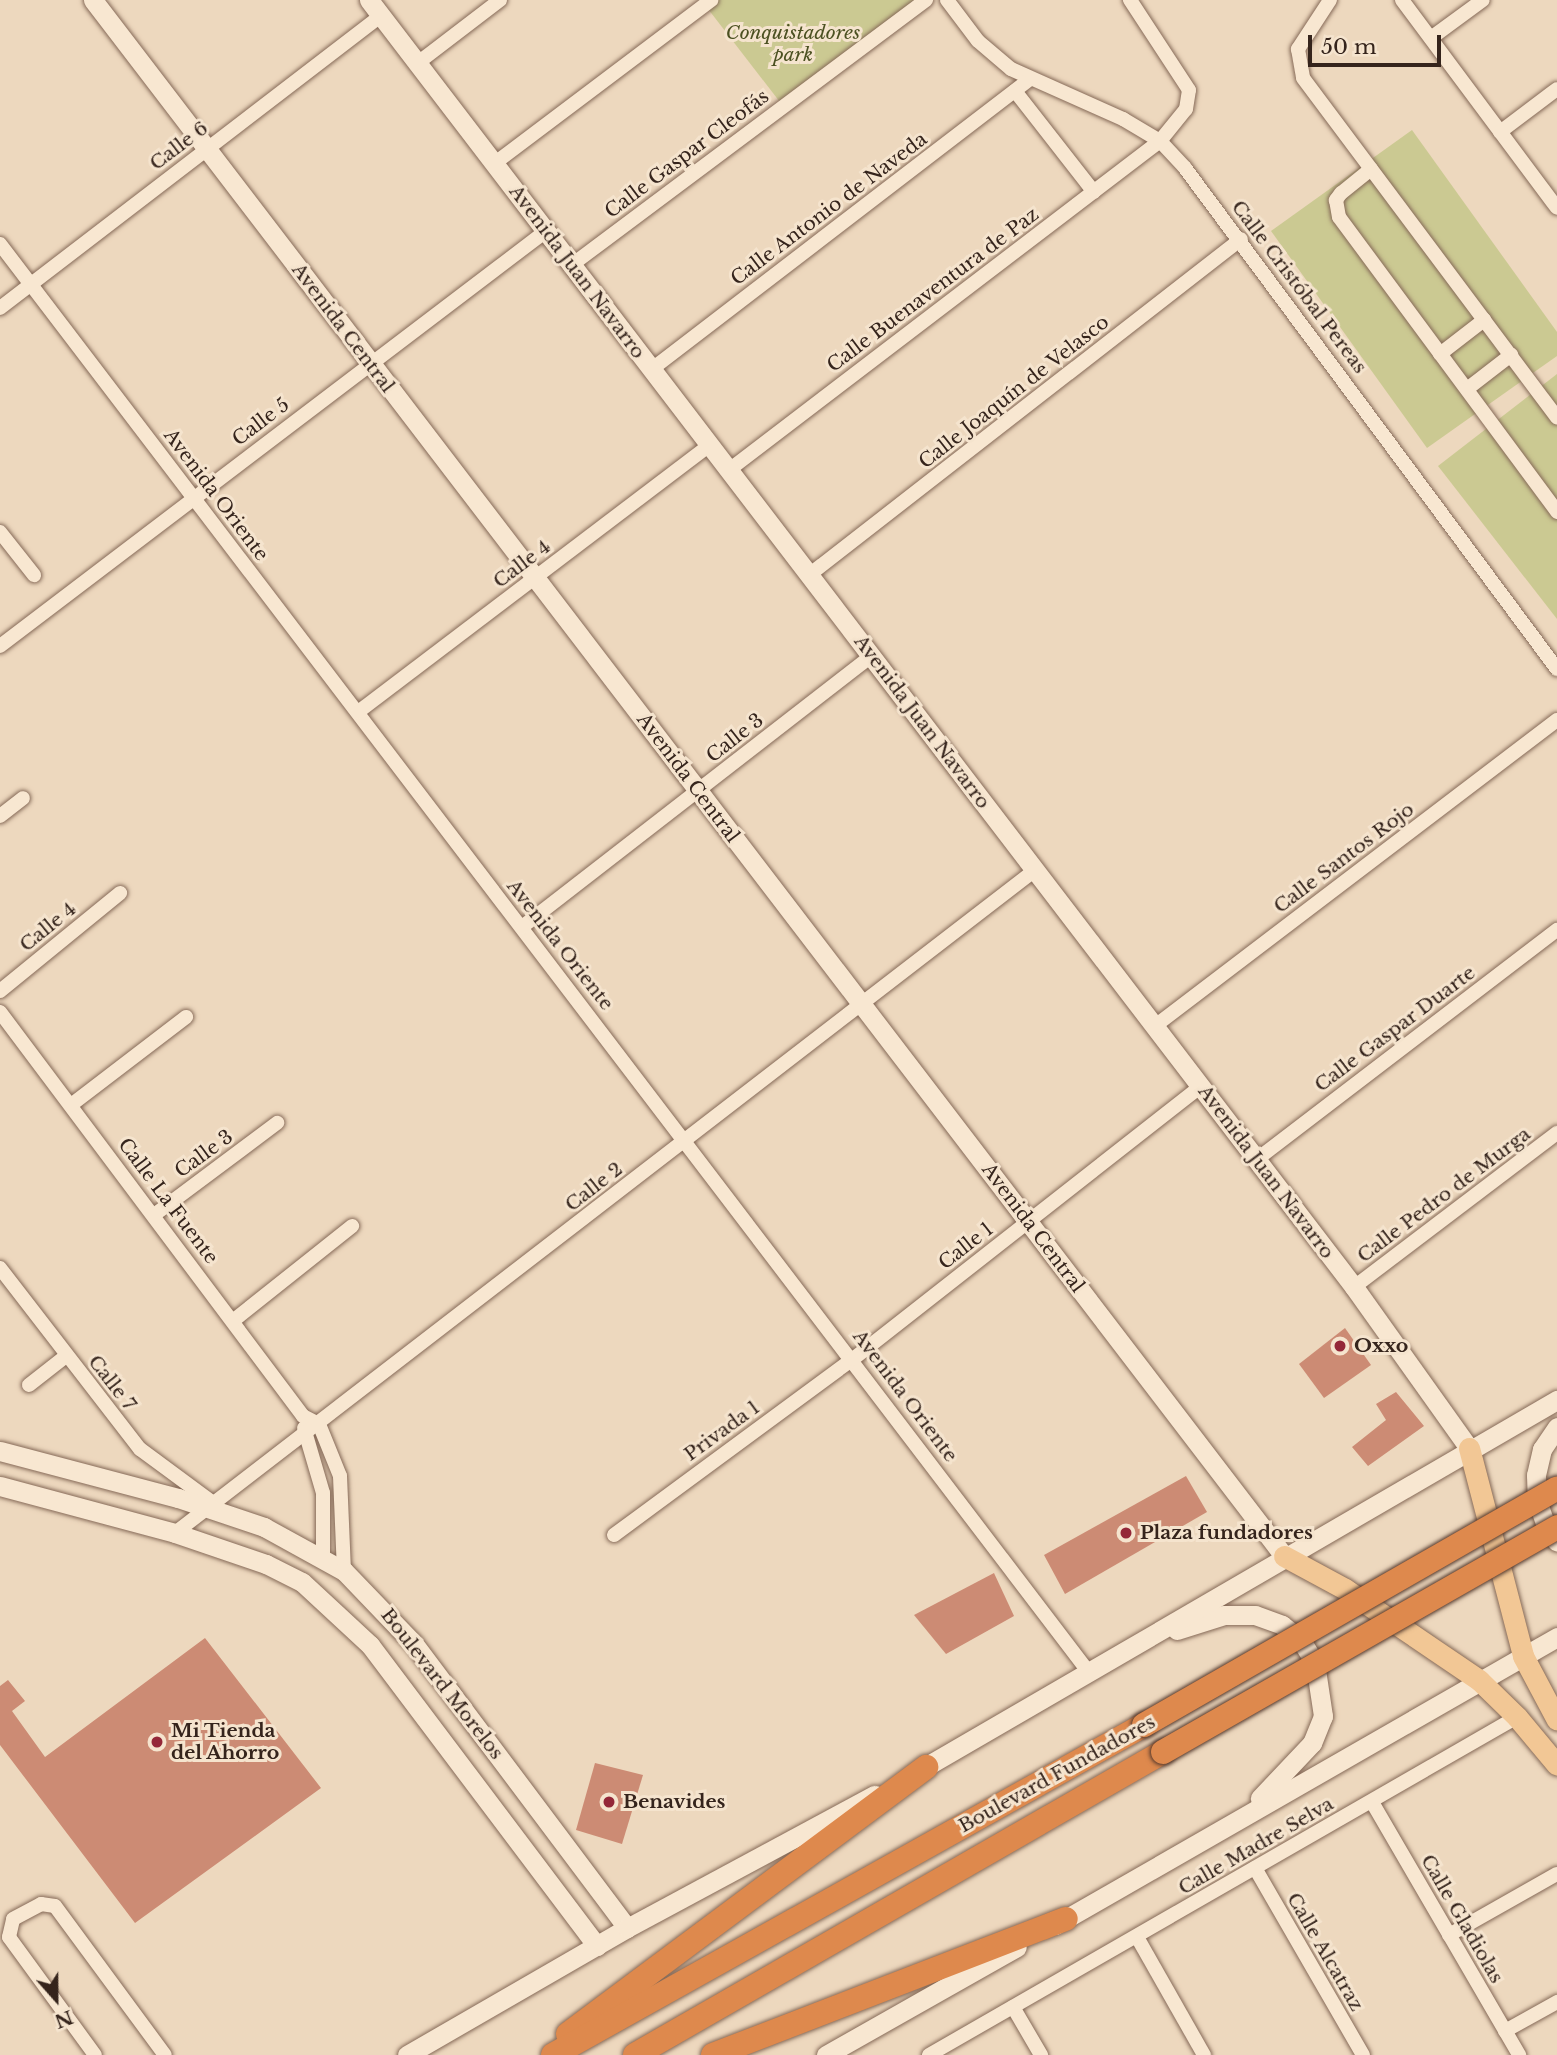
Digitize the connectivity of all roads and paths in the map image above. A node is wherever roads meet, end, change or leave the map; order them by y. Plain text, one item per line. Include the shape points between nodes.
1 (93, 0) edge
2 (369, 0) edge
3 (500, 0) edge
4 (711, 0) edge
5 (926, 0) edge
6 (947, 0) edge
7 (1130, 0) edge
8 (1330, 0) edge
9 (1402, 0) edge
10 (1483, 0) edge
11 (382, 16) junction
12 (1431, 38) junction
13 (419, 62) junction
14 (1030, 79) junction
15 (1557, 89) edge
16 (1015, 91) junction
17 (1500, 132) junction
18 (1160, 141) junction
19 (207, 149) junction
20 (495, 163) junction
21 (1371, 169) junction
22 (1094, 192) junction
23 (1557, 208) edge
24 (546, 231) junction
25 (1241, 239) junction
26 (0, 244) edge
27 (573, 264) junction
28 (30, 284) junction
29 (0, 308) edge
30 (1484, 320) junction
31 (1440, 354) junction
32 (1511, 355) junction
33 (371, 363) junction
34 (652, 369) junction
35 (1466, 389) junction
36 (1557, 417) edge
37 (710, 445) junction
38 (729, 470) junction
39 (194, 497) junction
40 (1557, 512) edge
41 (0, 532) edge
42 (34, 575) dead end
43 (809, 575) junction
44 (535, 578) junction
45 (0, 646) edge
46 (871, 656) junction
47 (1557, 669) edge
48 (358, 712) junction
49 (1557, 720) edge
50 (698, 791) junction
51 (23, 798) dead end
52 (0, 816) edge
53 (1035, 870) junction
54 (120, 893) dead end
55 (522, 927) junction
56 (1557, 930) edge
57 (0, 991) edge
58 (861, 1004) junction
59 (0, 1012) edge
60 (186, 1017) dead end
61 (1155, 1026) junction
62 (1201, 1086) junction
63 (71, 1105) junction
64 (277, 1123) dead end
65 (1557, 1133) edge
66 (686, 1140) junction
67 (1256, 1160) junction
68 (154, 1215) junction
69 (1028, 1222) junction
70 (352, 1226) dead end
71 (0, 1268) edge
72 (1354, 1287) junction
73 (234, 1320) junction
74 (66, 1356) junction
75 (853, 1359) junction
76 (29, 1385) dead end
77 (1557, 1400) edge
78 (303, 1416) junction
79 (318, 1424) junction
80 (1557, 1427) edge
81 (305, 1434) junction
82 (1469, 1448) junction
83 (0, 1451) edge
84 (0, 1486) edge
85 (1557, 1488) edge
86 (209, 1505) junction
87 (1557, 1527) edge
88 (175, 1533) junction
89 (614, 1535) dead end
90 (1557, 1542) edge
91 (1284, 1556) junction
92 (323, 1557) junction
93 (344, 1572) junction
94 (1557, 1637) edge
95 (1128, 1647) junction
96 (1523, 1656) junction
97 (1088, 1671) junction
98 (1479, 1680) junction
99 (1517, 1717) junction
100 (1557, 1720) edge
101 (1557, 1765) edge
102 (926, 1767) junction
103 (1371, 1802) junction
104 (1233, 1822) junction
105 (1255, 1868) junction
106 (1557, 1874) edge
107 (1066, 1919) junction
108 (627, 1928) junction
109 (1449, 1935) junction
110 (1137, 1937) junction
111 (597, 1947) junction
112 (1557, 2001) edge
113 (1013, 2007) junction
114 (1505, 2031) junction
115 (95, 2055) edge
116 (165, 2055) edge
117 (407, 2055) edge
118 (543, 2055) edge
119 (554, 2055) edge
120 (635, 2055) edge
121 (713, 2055) edge
122 (826, 2055) edge
123 (929, 2055) edge
124 (1041, 2055) edge
125 (1204, 2055) edge
126 (1363, 2055) edge
127 (1519, 2055) edge

1 - 19 main road, Avenida Central
2 - 11 main road, Avenida Juan Navarro
3 - 13 street
4 - 20 street
5 - 27 street, Calle Gaspar Cleofás
6 - 14 street, Calle Cristóbal Pereas via 995,57
7 - 18 street, Calle Buenaventura de Paz via 1189,90 1186,108
8 - 21 street via 1305,36 1298,63 1303,79
9 - 12 street
10 - 12 street
11 - 13 main road, Avenida Juan Navarro
11 - 19 street, Calle 6
12 - 17 street
13 - 20 main road, Avenida Juan Navarro
14 - 16 street, Calle Antonio de Naveda
14 - 18 street, Calle Cristóbal Pereas
15 - 17 street
16 - 22 street
16 - 34 street, Calle Antonio de Naveda
17 - 23 street
18 - 22 street, Calle Buenaventura de Paz
18 - 25 street, Calle Cristóbal Pereas
19 - 28 street, Calle 6
19 - 33 main road, Avenida Central
20 - 24 main road, Avenida Juan Navarro
21 - 30 street
21 - 31 street via 1336,200 1339,217
22 - 38 street, Calle Buenaventura de Paz
24 - 27 main road, Avenida Juan Navarro
24 - 33 street, Calle 5
25 - 43 street, Calle Joaquín de Velasco
25 - 47 street, Calle Cristóbal Pereas
26 - 28 street, Avenida Oriente
27 - 34 main road, Avenida Juan Navarro
28 - 29 street, Calle 6
28 - 39 street, Avenida Oriente
30 - 31 street
30 - 32 street
31 - 35 street
32 - 35 street
32 - 36 street
33 - 39 street, Calle 5
33 - 44 main road, Avenida Central
34 - 37 main road, Avenida Juan Navarro
35 - 40 street
37 - 38 main road, Avenida Juan Navarro
37 - 44 street, Calle 4
38 - 43 main road, Avenida Juan Navarro
39 - 45 street, Calle 5
39 - 48 street, Avenida Oriente
41 - 42 street
43 - 46 main road, Avenida Juan Navarro
44 - 48 street, Calle 4
44 - 50 main road, Avenida Central
46 - 50 street, Calle 3
46 - 53 main road, Avenida Juan Navarro
48 - 55 street, Avenida Oriente
49 - 61 street, Calle Santos Rojo
50 - 55 street, Calle 3
50 - 58 main road, Avenida Central
51 - 52 street
53 - 58 street, Calle 2
53 - 61 main road, Avenida Juan Navarro
54 - 57 street, Calle 4
55 - 66 street, Avenida Oriente
56 - 67 street, Calle Gaspar Duarte
58 - 66 street, Calle 2
58 - 69 main road, Avenida Central
59 - 63 street, Calle La Fuente
60 - 63 street
61 - 62 main road, Avenida Juan Navarro
62 - 67 main road, Avenida Juan Navarro
62 - 69 street, Calle 1
63 - 68 street, Calle La Fuente
64 - 68 street, Calle 3
65 - 72 street, Calle Pedro de Murga
66 - 75 street, Avenida Oriente
66 - 79 street, Calle 2
67 - 72 main road, Avenida Juan Navarro
68 - 73 street, Calle La Fuente
69 - 75 street, Calle 1
69 - 91 main road, Avenida Central
70 - 73 street
71 - 74 street, Calle 7
72 - 82 main road, Avenida Juan Navarro
73 - 78 street, Calle La Fuente
74 - 76 street
74 - 86 street, Calle 7 via 140,1449
75 - 89 street, Privada 1
75 - 97 street, Avenida Oriente
77 - 82 main road
78 - 79 street, Calle La Fuente
78 - 81 street, Calle La Fuente
79 - 81 street, Calle 2
79 - 93 street via 340,1476
80 - 90 main road via 1542,1449 1536,1475 1537,1500
81 - 86 street, Calle 2
81 - 92 street, Calle La Fuente via 323,1493
82 - 91 main road
82 - 96 main road
83 - 86 main road, Boulevard Morelos
84 - 88 main road, Boulevard Morelos
85 - 119 highway, Boulevard Fundadores, bridge via 1144,1726
86 - 88 street, Calle 2
86 - 92 main road, Boulevard Morelos
87 - 120 highway, Boulevard Fundadores, bridge
88 - 111 main road, Boulevard Morelos via 266,1564 302,1582 338,1611 370,1645
91 - 95 main road
91 - 98 main road via 1345,1589
92 - 93 main road, Boulevard Morelos
93 - 108 main road, Boulevard Morelos via 414,1643
94 - 96 main road
95 - 97 main road
95 - 104 main road via 1224,1615 1255,1615 1282,1625 1301,1640 1315,1663 1323,1716 1312,1743 1294,1766
96 - 98 main road
96 - 100 main road
97 - 102 main road
98 - 99 main road
98 - 104 main road
99 - 101 main road
99 - 103 street, Calle Madre Selva
102 - 108 main road
102 - 118 highway via 619,1992
103 - 105 street, Calle Madre Selva
103 - 109 street, Calle Gladiolas
104 - 107 main road
105 - 110 street, Calle Madre Selva
105 - 126 street, Calle Alcatraz
106 - 109 street
107 - 121 highway
107 - 122 main road
108 - 111 main road
109 - 114 street, Calle Gladiolas
110 - 113 street, Calle Madre Selva
110 - 125 street
111 - 117 main road
112 - 114 street
113 - 123 street, Calle Madre Selva
113 - 124 street
114 - 127 street, Calle Gladiolas
115 - 116 street via 9,1937 13,1919 41,1903 55,1906

